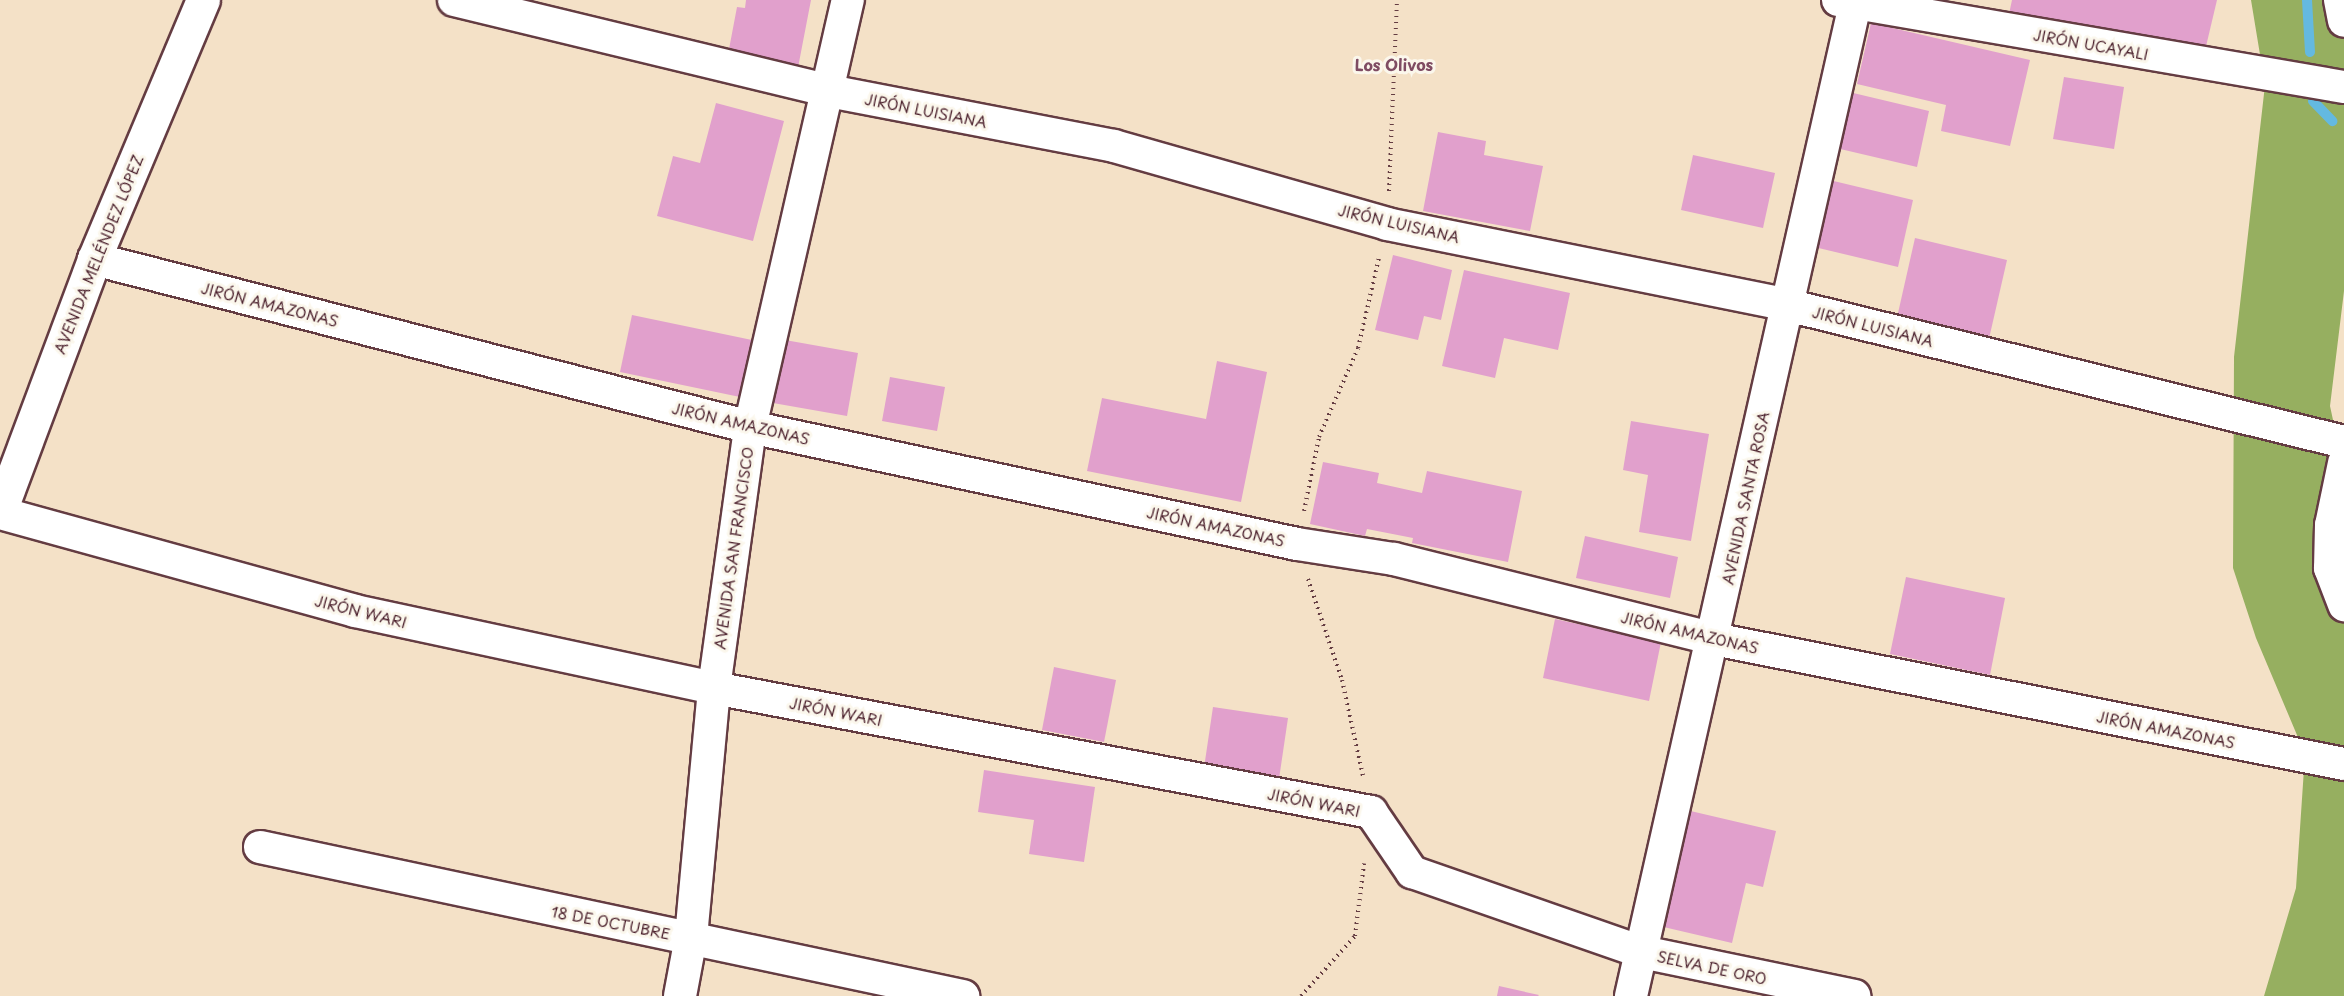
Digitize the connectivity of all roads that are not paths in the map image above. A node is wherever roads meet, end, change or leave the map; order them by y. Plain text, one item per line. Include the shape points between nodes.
1 (203, 0) edge
2 (454, 0) edge
3 (848, 0) edge
4 (2340, 0) edge
5 (1850, 1) edge
6 (2344, 21) edge
7 (2344, 87) edge
8 (828, 91) junction
9 (94, 259) junction
10 (1788, 305) junction
11 (750, 427) junction
12 (2344, 442) edge
13 (2344, 463) edge
14 (0, 512) edge
15 (2344, 605) edge
16 (1714, 639) junction
17 (714, 687) junction
18 (2344, 764) edge
19 (260, 847) dead end
20 (691, 937) junction
21 (1642, 952) junction
22 (680, 996) edge
23 (963, 996) edge
24 (1631, 996) edge
25 (1854, 996) edge

1 - 9 street, AVENIDA MELÉNDEZ LÓPEZ
2 - 8 street, JIRÓN LUISIANA
3 - 8 street, AVENIDA SAN FRANCISCO
4 - 6 street
5 - 7 street, JIRÓN UCAYALI
5 - 10 street, AVENIDA SANTA ROSA
8 - 10 street, JIRÓN LUISIANA via 1114,146 1387,224
8 - 11 street, AVENIDA SAN FRANCISCO
9 - 11 street, JIRÓN AMAZONAS
9 - 14 street, AVENIDA MELÉNDEZ LÓPEZ
10 - 12 street, JIRÓN LUISIANA
10 - 16 street, AVENIDA SANTA ROSA
11 - 16 street, JIRÓN AMAZONAS via 1297,544 1394,559
11 - 17 street, AVENIDA SAN FRANCISCO
13 - 15 street via 2331,525 2331,568
14 - 17 street, JIRÓN WARI via 355,611
16 - 18 street, JIRÓN AMAZONAS
16 - 21 street, AVENIDA SANTA ROSA
17 - 20 street, AVENIDA SAN FRANCISCO
17 - 21 street, JIRÓN WARI via 1371,813 1412,872
19 - 20 street, 18 DE OCTUBRE via 479,896
20 - 22 street, AVENIDA SAN FRANCISCO
20 - 23 street, 18 DE OCTUBRE
21 - 24 street, AVENIDA SANTA ROSA
21 - 25 street, SELVA DE ORO

